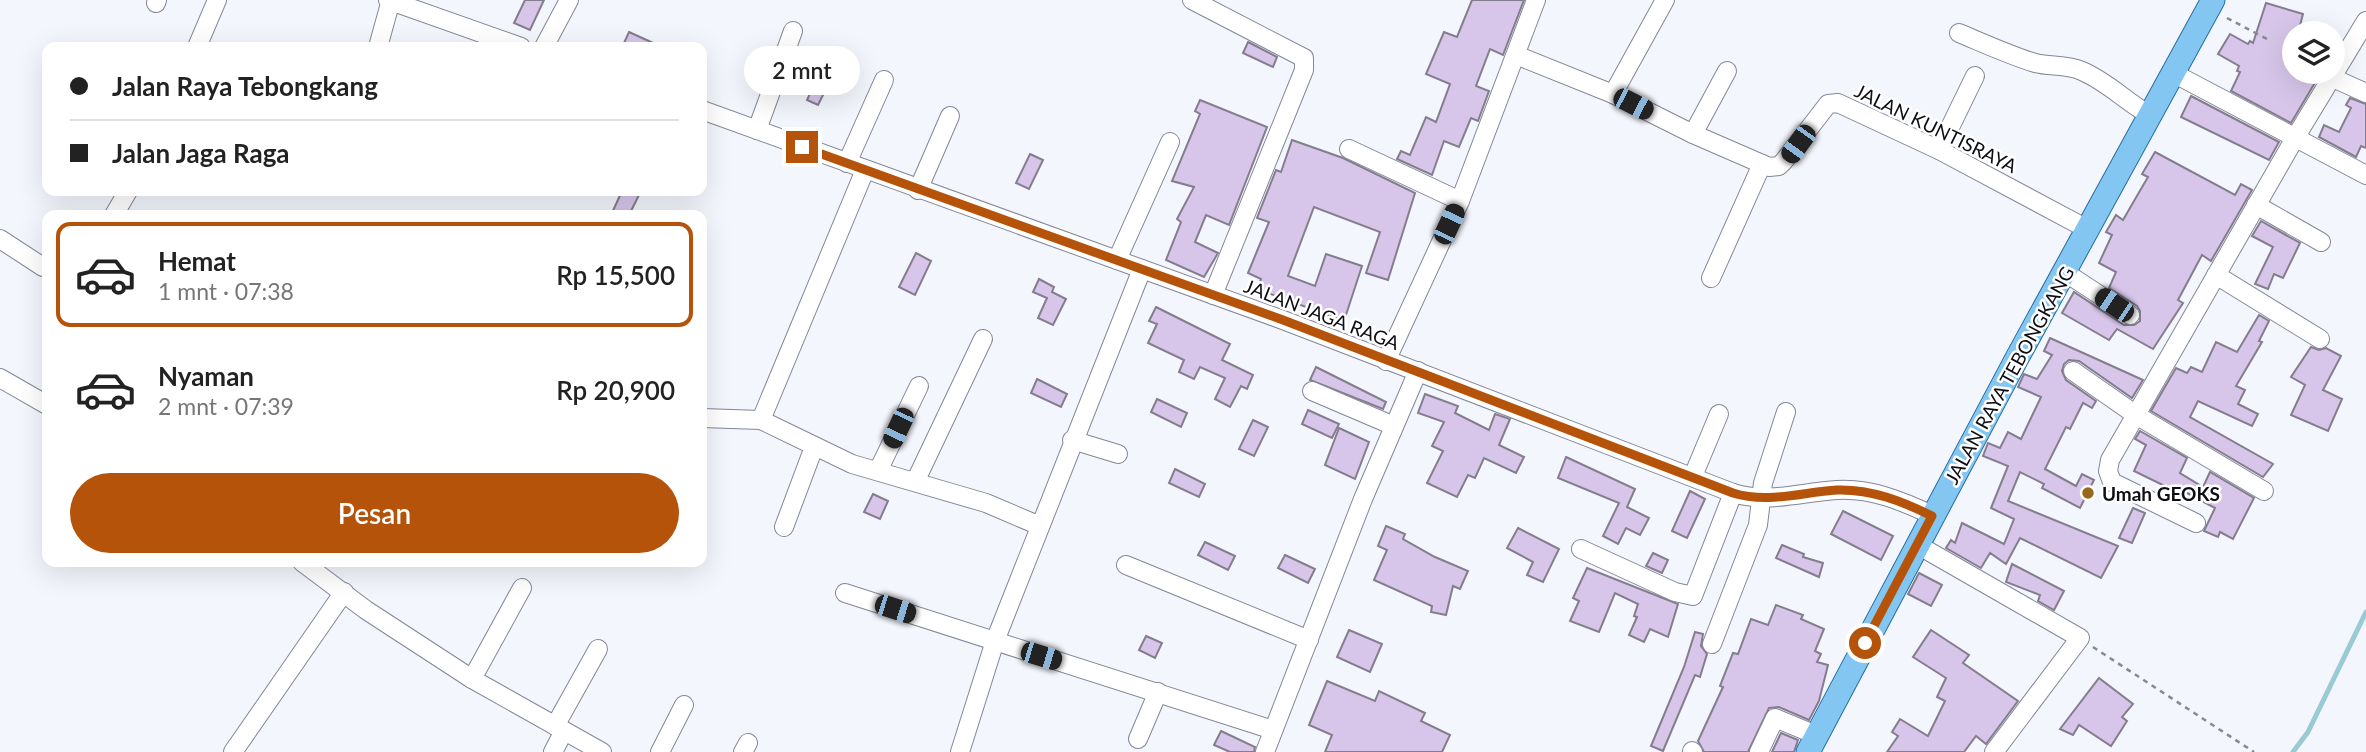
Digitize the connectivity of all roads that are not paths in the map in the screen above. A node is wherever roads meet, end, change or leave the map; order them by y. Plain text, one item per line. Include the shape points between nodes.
1 (217, 0) edge
2 (390, 0) edge
3 (569, 0) edge
4 (1192, 0) edge
5 (1536, 0) edge
6 (1665, 0) edge
7 (2211, 4) edge
8 (2366, 21) edge
9 (793, 31) dead end
10 (1959, 33) dead end
11 (199, 42) edge
12 (379, 42) edge
13 (507, 42) edge
14 (547, 42) edge
15 (1516, 55) junction
16 (2345, 57) edge
17 (1727, 71) dead end
18 (2173, 73) junction
19 (1975, 76) dead end
20 (884, 80) dead end
21 (2345, 83) edge
22 (2329, 84) edge
23 (2366, 93) edge
24 (1613, 94) junction
25 (707, 112) edge
26 (2150, 115) junction
27 (950, 116) dead end
28 (757, 130) junction
29 (1693, 134) junction
30 (2295, 138) junction
31 (1170, 142) dead end
32 (1349, 149) dead end
33 (1938, 150) junction
34 (847, 163) junction
35 (1762, 164) junction
36 (865, 170) junction
37 (2366, 175) edge
38 (918, 190) junction
39 (1460, 201) junction
40 (2256, 205) junction
41 (2089, 230) junction
42 (0, 239) edge
43 (2321, 242) dead end
44 (1117, 260) junction
45 (42, 266) edge
46 (1143, 269) junction
47 (2066, 273) junction
48 (2216, 275) junction
49 (1712, 278) dead end
50 (1213, 295) junction
51 (2130, 315) dead end
52 (982, 339) dead end
53 (2320, 339) dead end
54 (1386, 361) junction
55 (2073, 371) dead end
56 (1418, 372) junction
57 (0, 379) edge
58 (919, 386) dead end
59 (1312, 391) dead end
60 (42, 402) edge
61 (1786, 412) dead end
62 (1719, 414) dead end
63 (2136, 415) junction
64 (707, 418) edge
65 (761, 420) junction
66 (1394, 426) junction
67 (1072, 440) junction
68 (814, 447) junction
69 (1118, 454) dead end
70 (878, 471) junction
71 (1693, 476) junction
72 (916, 481) junction
73 (2264, 491) dead end
74 (1747, 496) junction
75 (1932, 516) junction
76 (2196, 523) dead end
77 (1040, 526) junction
78 (784, 527) dead end
79 (1916, 544) junction
80 (1581, 549) dead end
81 (1126, 565) dead end
82 (309, 567) edge
83 (522, 588) dead end
84 (344, 592) junction
85 (845, 593) dead end
86 (1310, 640) junction
87 (995, 641) junction
88 (1712, 644) dead end
89 (598, 649) dead end
90 (472, 679) junction
91 (1158, 692) junction
92 (684, 705) dead end
93 (560, 729) junction
94 (1273, 730) junction
95 (1138, 739) dead end
96 (1812, 744) edge
97 (233, 752) edge
98 (553, 752) edge
99 (602, 752) edge
100 (660, 752) edge
101 (960, 752) edge
102 (1265, 752) edge
103 (1759, 752) edge
104 (1994, 752) edge

1 - 11 street
2 - 12 street
2 - 13 street
3 - 14 street
4 - 50 street via 1304,58 1304,70
5 - 15 street
6 - 24 street
7 - 18 main road, JALAN RAYA TEBONGKANG
8 - 16 street
9 - 28 street
10 - 26 street via 2035,63 2081,70
15 - 24 street
15 - 39 street
17 - 29 street
18 - 26 main road, JALAN RAYA TEBONGKANG
18 - 30 street
19 - 33 street
20 - 34 street
21 - 23 street
22 - 30 street
24 - 29 street
25 - 28 street, JALAN JAGA RAGA
26 - 41 main road, JALAN RAYA TEBONGKANG
27 - 38 street
28 - 34 street, JALAN JAGA RAGA
29 - 35 street
30 - 37 street
30 - 40 street
31 - 44 street
32 - 39 street
33 - 35 street, JALAN KUNTISRAYA via 1832,102 1779,166
33 - 41 street, JALAN KUNTISRAYA
34 - 36 street, JALAN JAGA RAGA
35 - 49 street
36 - 38 street, JALAN JAGA RAGA
36 - 65 street
38 - 44 street, JALAN JAGA RAGA
39 - 54 street
40 - 43 street
40 - 48 street
41 - 47 main road, JALAN RAYA TEBONGKANG
42 - 45 street
44 - 46 street, JALAN JAGA RAGA
46 - 50 street, JALAN JAGA RAGA
46 - 67 street
47 - 51 street
47 - 75 main road, JALAN RAYA TEBONGKANG
48 - 53 street
48 - 63 street
50 - 54 street, JALAN JAGA RAGA
52 - 72 street
54 - 56 street, JALAN JAGA RAGA
55 - 63 street
56 - 66 street
56 - 71 street, JALAN JAGA RAGA
57 - 60 street
58 - 70 street
59 - 66 street
61 - 74 street
62 - 71 street
63 - 73 street
63 - 76 street via 2110,460 2112,482
64 - 65 street
65 - 68 street
66 - 86 street
67 - 69 street
67 - 77 street
68 - 70 street
68 - 78 street
70 - 72 street
71 - 74 street, JALAN JAGA RAGA
72 - 77 street
74 - 75 street, JALAN JAGA RAGA via 1859,491 1905,503
74 - 80 street via 1693,596
74 - 88 street via 1758,525
75 - 79 main road, JALAN RAYA TEBONGKANG
77 - 87 street
79 - 96 main road, JALAN RAYA TEBONGKANG
79 - 104 street via 2080,638
81 - 86 street
82 - 84 street
83 - 90 street
84 - 90 street
84 - 97 street
85 - 87 street
86 - 94 street
87 - 91 street
87 - 101 street
89 - 93 street
90 - 93 street
91 - 94 street
91 - 95 street
92 - 100 street
93 - 98 street
93 - 99 street
94 - 102 street
96 - 103 street via 1775,718

